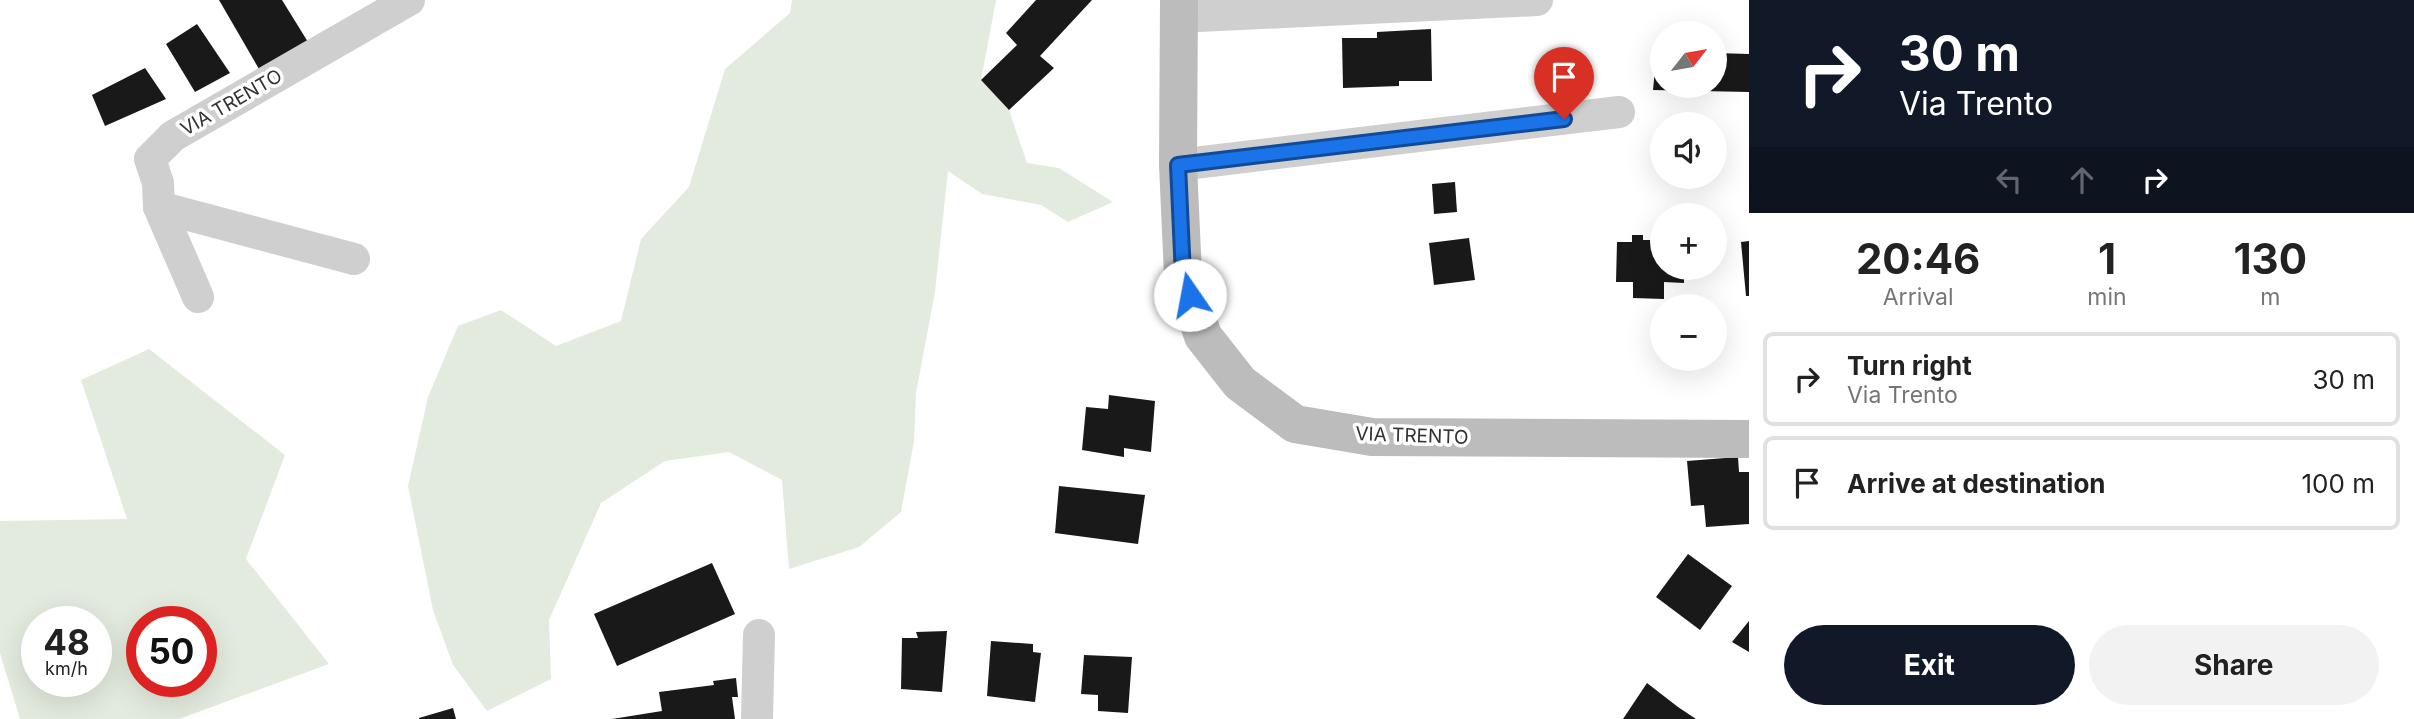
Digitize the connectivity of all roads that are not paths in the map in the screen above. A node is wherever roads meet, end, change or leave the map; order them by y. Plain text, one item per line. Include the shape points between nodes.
1 (409, 0) edge
2 (1537, 0) edge
3 (1179, 9) edge
4 (1619, 112) dead end
5 (1178, 165) junction
6 (159, 207) junction
7 (354, 259) dead end
8 (198, 297) dead end
9 (1749, 439) edge
10 (758, 635) dead end
11 (757, 719) edge
12 (764, 719) edge

1 - 6 street, VIA TRENTO via 173,136 149,159 158,183
2 - 3 street, VIA TRENTO
3 - 5 main road, VIA TRENTO
4 - 5 street
5 - 9 main road, VIA TRENTO via 1183,275 1203,336 1240,383 1295,424 1372,438
6 - 7 street
6 - 8 street, VIA TRENTO
10 - 11 street
11 - 12 street

